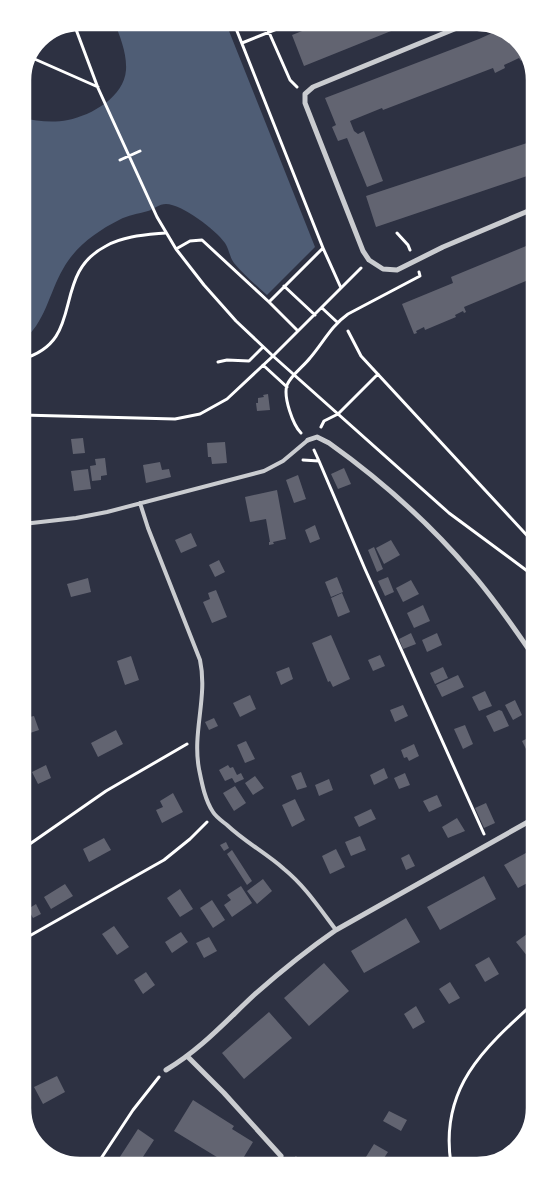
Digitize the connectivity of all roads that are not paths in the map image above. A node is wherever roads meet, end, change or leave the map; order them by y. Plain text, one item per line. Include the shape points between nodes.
1 (452, 30) edge
2 (527, 212) edge
3 (308, 440) joint
4 (140, 503) junction
5 (30, 523) edge
6 (527, 647) edge
7 (527, 823) edge
8 (336, 930) junction
9 (188, 1057) junction
10 (166, 1070) road end
11 (281, 1156) dead end

1 - 2 street via 313,87 305,94 305,103 363,251 369,260 383,269 397,270
3 - 4 lane via 277,465 264,471
3 - 6 street via 317,437 329,443 403,502 472,573
4 - 5 lane via 76,518
4 - 8 lane via 204,676 197,737 200,773 208,802 214,814 235,833 290,874
7 - 8 street
8 - 9 street via 255,995
9 - 10 street
9 - 11 street

